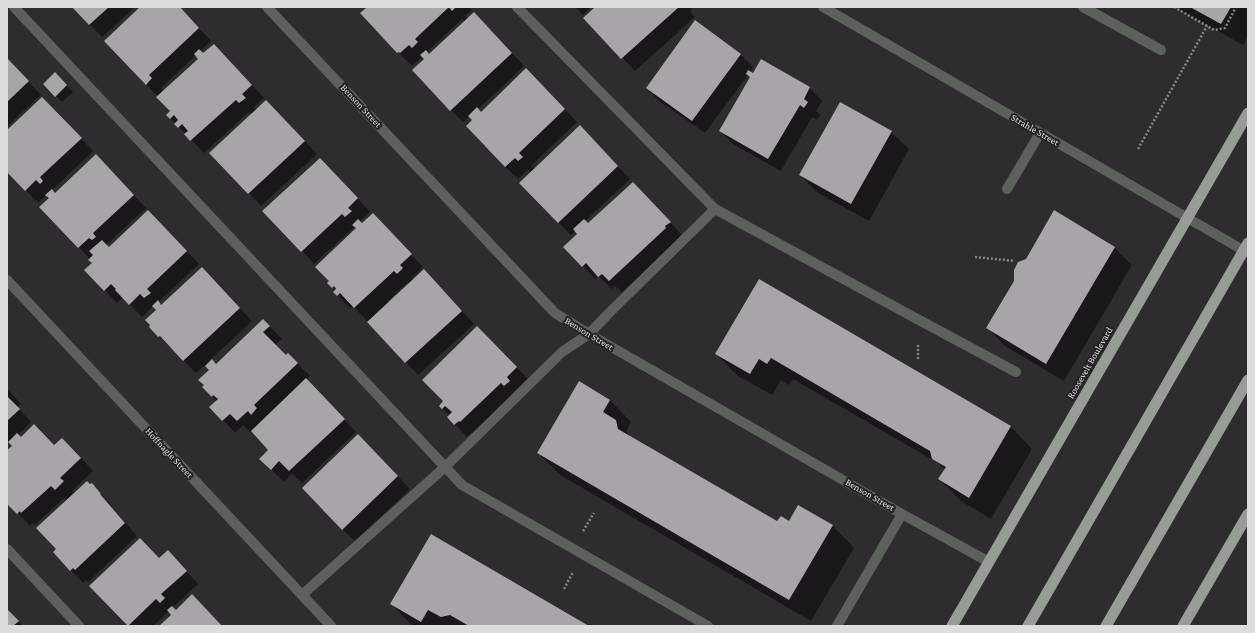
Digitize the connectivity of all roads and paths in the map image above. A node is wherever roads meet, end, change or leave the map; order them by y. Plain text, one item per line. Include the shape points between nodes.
1 (14, 7) edge
2 (267, 7) edge
3 (517, 7) edge
4 (823, 7) edge
5 (1083, 7) edge
6 (1174, 7) edge
7 (1236, 7) edge
8 (1207, 26) junction
9 (1161, 50) dead end
10 (1248, 112) edge
11 (1040, 133) junction
12 (1138, 150) dead end
13 (1007, 189) dead end
14 (715, 209) junction
15 (1187, 218) junction
16 (1247, 249) edge
17 (975, 257) dead end
18 (1015, 261) dead end
19 (7, 280) edge
20 (588, 334) junction
21 (1016, 372) dead end
22 (1248, 380) edge
23 (445, 467) junction
24 (902, 514) junction
25 (1248, 514) edge
26 (7, 549) edge
27 (989, 562) junction
28 (302, 595) junction
29 (79, 626) edge
30 (331, 626) edge
31 (708, 626) edge
32 (837, 626) edge
33 (952, 626) edge
34 (1028, 626) edge
35 (1106, 626) edge
36 (1183, 626) edge

1 - 23 street
2 - 20 street, Benson Street via 555,312
3 - 14 street
4 - 11 street, Strahle Street
5 - 9 street
6 - 8 path
7 - 8 path via 1224,28 1214,30
8 - 12 path
10 - 15 highway, Roosevelt Boulevard
11 - 13 street
11 - 15 street, Strahle Street
14 - 20 street
14 - 21 street
15 - 16 street, Strahle Street
15 - 27 highway, Roosevelt Boulevard
16 - 34 highway
17 - 18 path
19 - 28 street, Hoffnagle Street
20 - 23 street via 562,352
20 - 24 street, Benson Street
22 - 35 highway
23 - 28 street
23 - 31 street via 462,485
24 - 27 street, Benson Street
24 - 32 street
25 - 36 highway
26 - 29 street
27 - 33 highway, Roosevelt Boulevard
28 - 30 street, Hoffnagle Street

